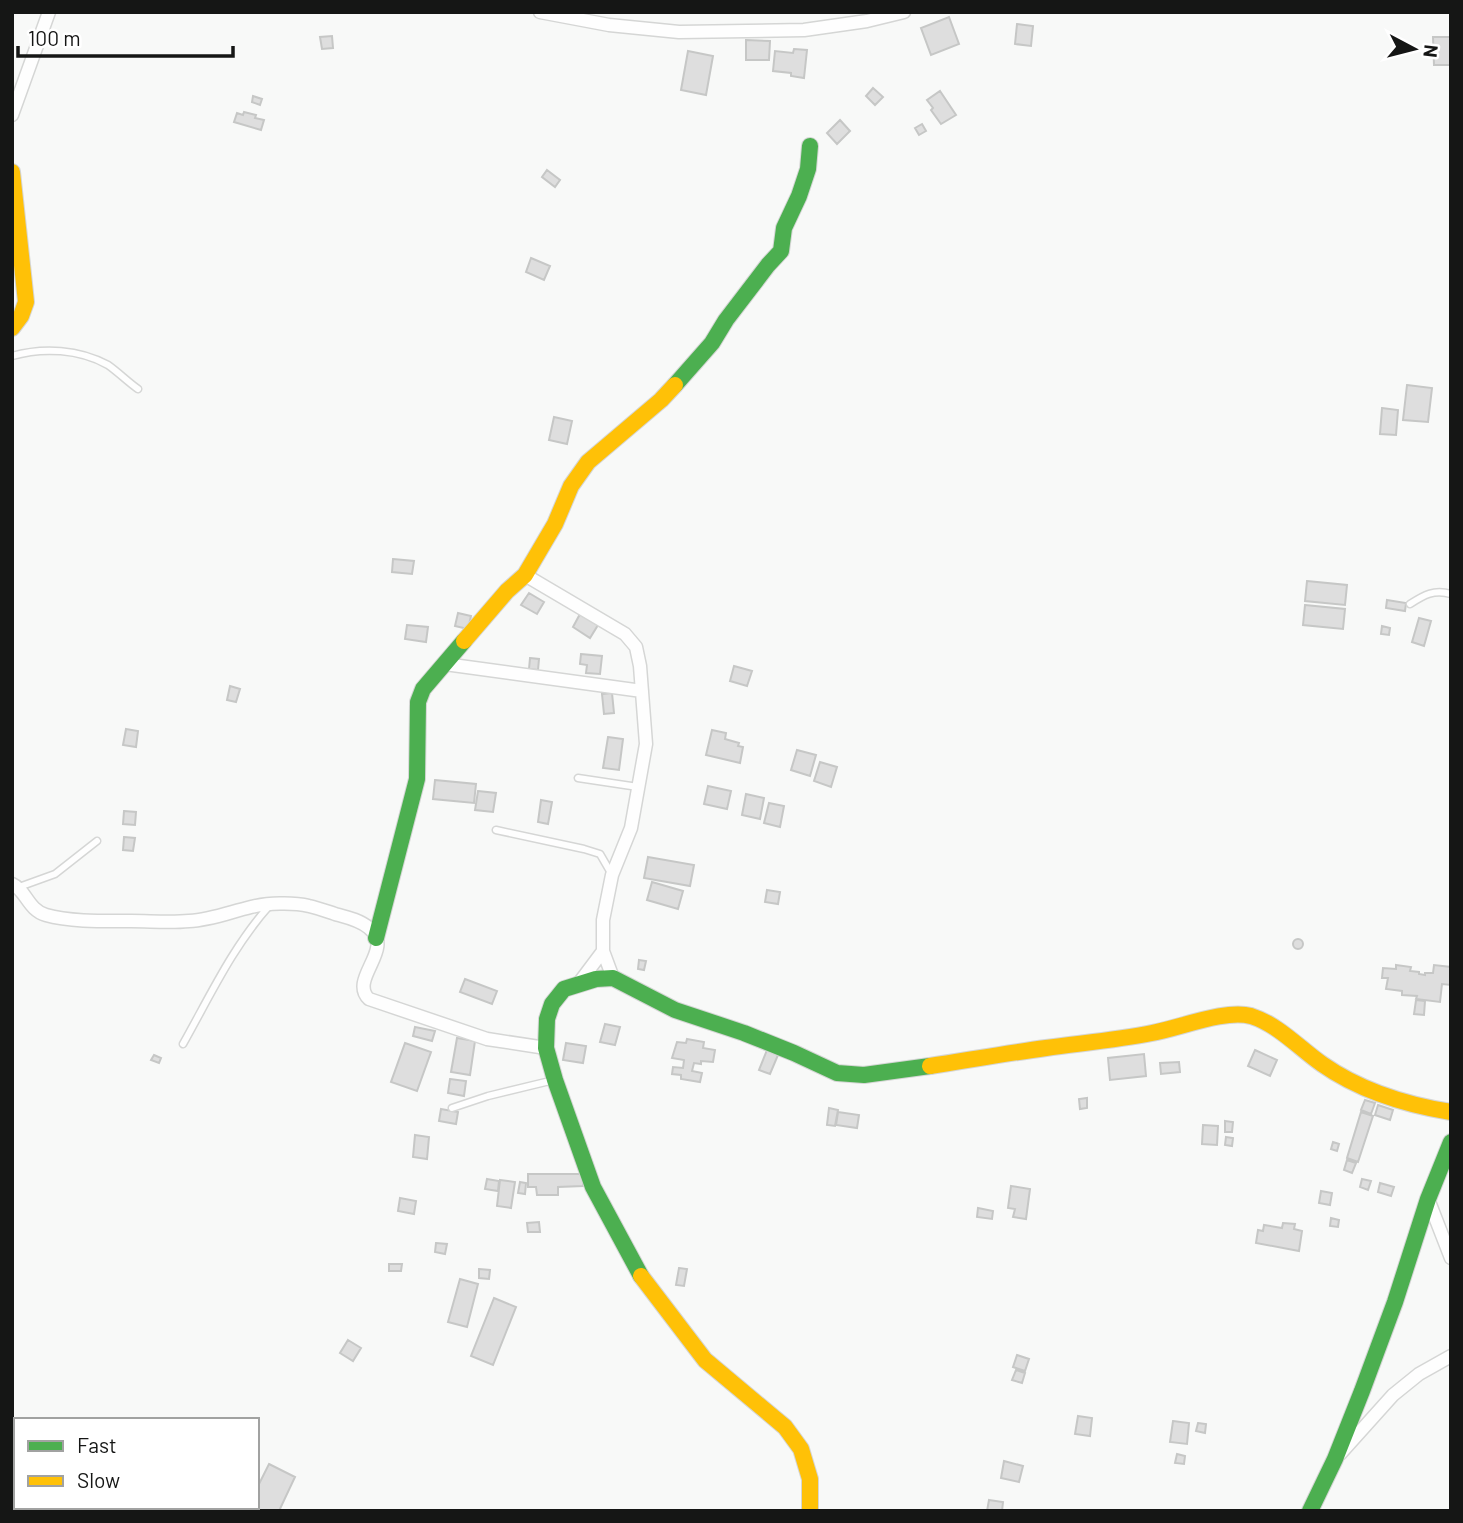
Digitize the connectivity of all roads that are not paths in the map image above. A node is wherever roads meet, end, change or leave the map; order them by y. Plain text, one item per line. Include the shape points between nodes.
1 (49, 12) edge
2 (540, 12) edge
3 (904, 12) edge
4 (12, 115) edge
5 (810, 146) dead end
6 (12, 172) edge
7 (12, 328) edge
8 (12, 356) edge
9 (138, 389) dead end
10 (525, 575) junction
11 (1451, 594) edge
12 (1410, 604) dead end
13 (445, 664) junction
14 (642, 691) junction
15 (578, 778) dead end
16 (638, 787) junction
17 (496, 830) dead end
18 (97, 841) dead end
19 (612, 875) junction
20 (16, 886) edge
21 (271, 904) junction
22 (376, 938) junction
23 (603, 951) junction
24 (613, 978) junction
25 (579, 983) junction
26 (183, 1044) dead end
27 (547, 1048) junction
28 (555, 1080) junction
29 (452, 1108) dead end
30 (1451, 1112) edge
31 (1451, 1142) edge
32 (1428, 1199) junction
33 (1451, 1258) edge
34 (1451, 1356) edge
35 (1335, 1460) junction
36 (810, 1511) edge
37 (1310, 1511) edge

1 - 4 street
2 - 3 street via 679,32 804,30
5 - 10 street via 808,169 784,228 781,251 712,343 661,400 588,462 570,486 555,524
6 - 7 street via 26,302
8 - 9 lane via 51,350 89,357
10 - 13 street
10 - 14 street via 625,634 636,647
11 - 12 lane via 1428,593
13 - 14 street
13 - 22 street via 418,702 417,779
14 - 16 street via 646,744
15 - 16 lane
16 - 19 street via 631,828
17 - 19 lane via 600,854
18 - 20 lane via 55,874
19 - 23 street via 603,920
20 - 21 street via 44,915 87,920 188,922
21 - 22 street via 307,905 357,921 368,926
21 - 26 lane via 246,934
22 - 27 street via 378,949 362,986 369,999 487,1038
23 - 24 street
23 - 25 street
24 - 25 street
24 - 30 street via 675,1010 744,1033 837,1073 864,1075 1155,1033 1245,1015 1286,1035 1349,1081
25 - 27 street via 564,989 552,1004
27 - 28 street
28 - 29 lane
28 - 36 street via 593,1187 642,1278 705,1360 785,1427 801,1449 810,1479
31 - 32 street
32 - 33 street
32 - 35 street
34 - 35 street via 1394,1395
35 - 37 street

